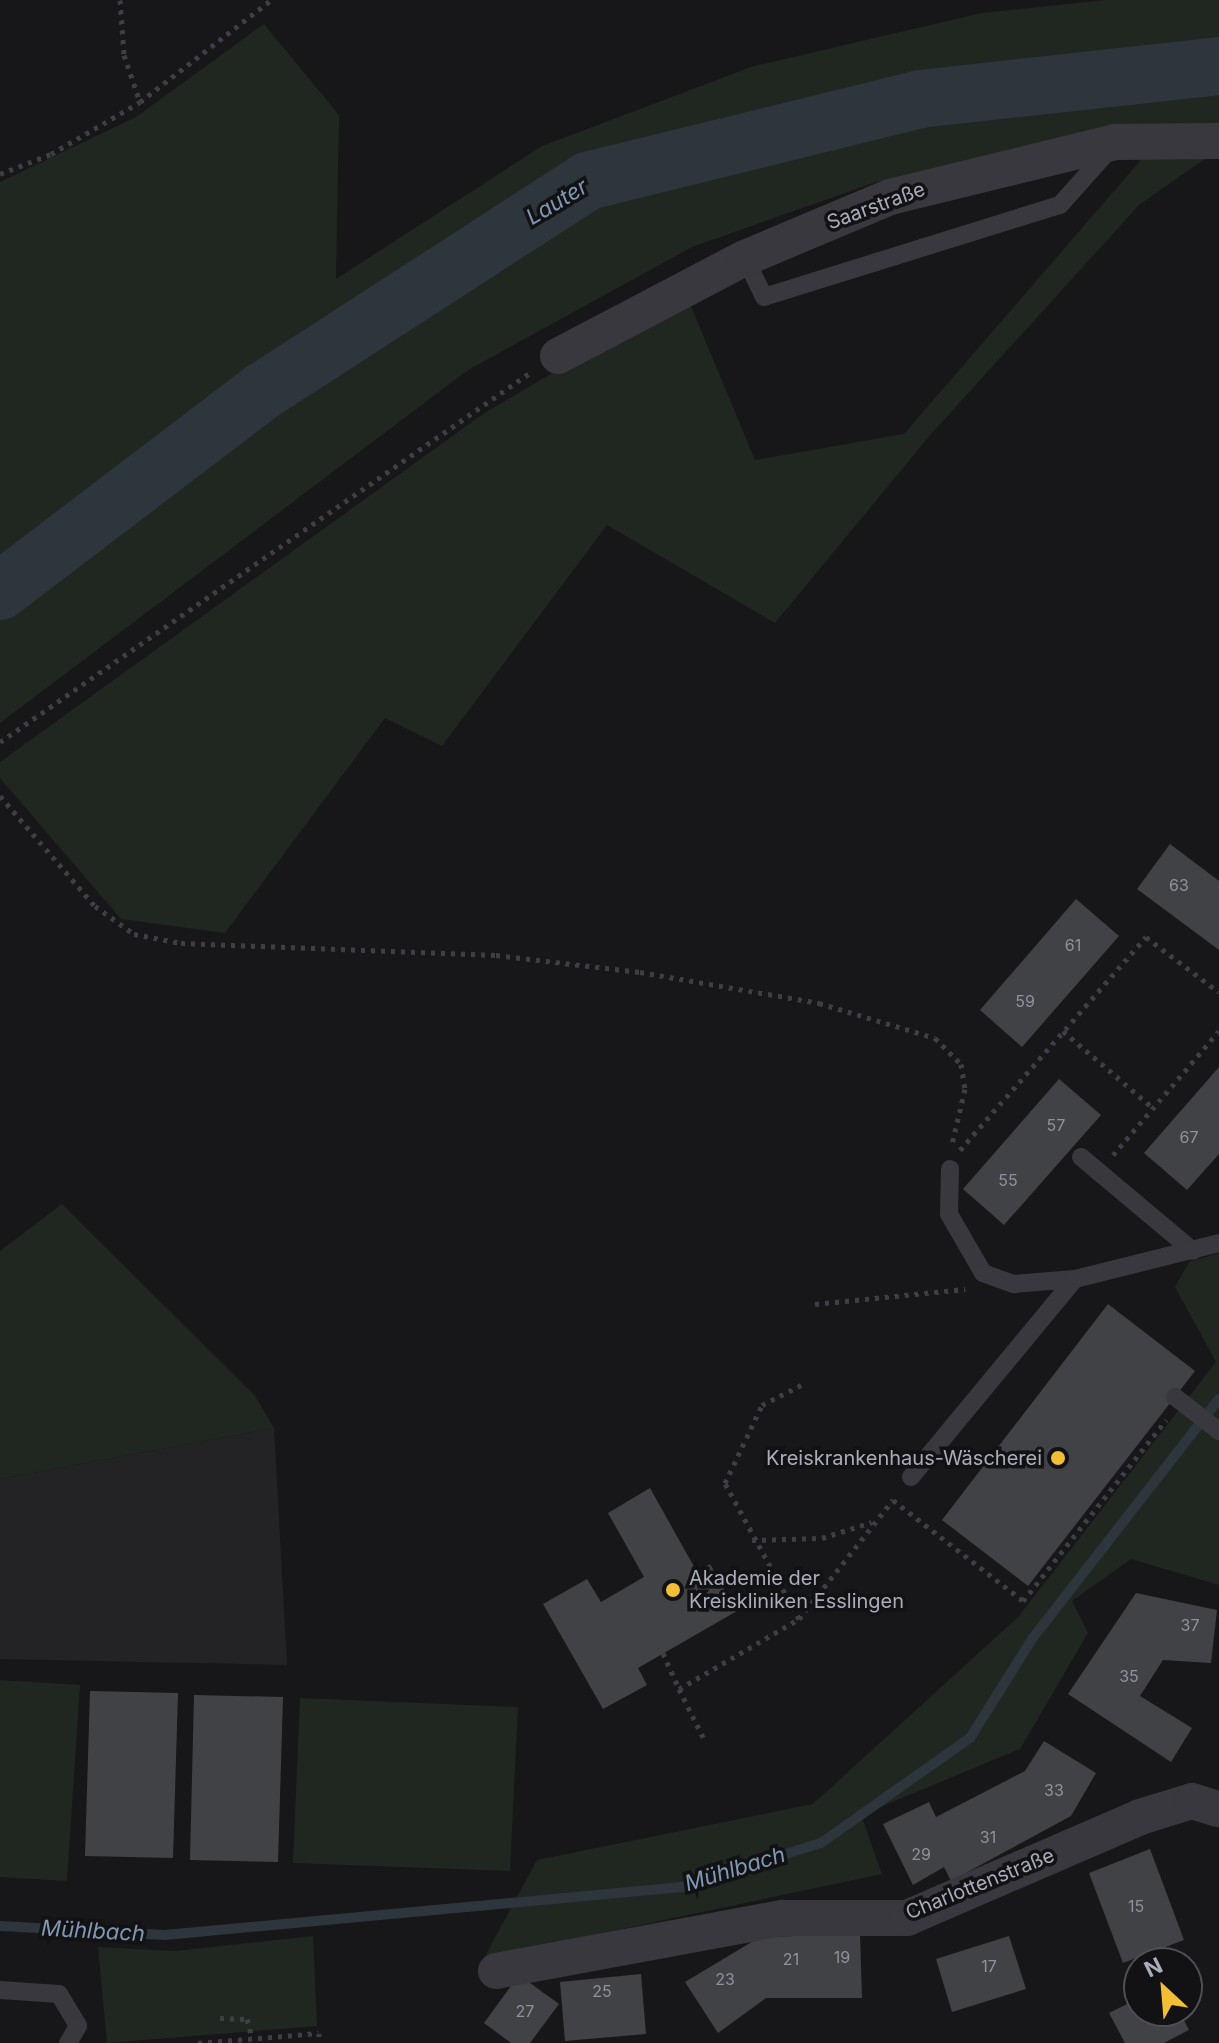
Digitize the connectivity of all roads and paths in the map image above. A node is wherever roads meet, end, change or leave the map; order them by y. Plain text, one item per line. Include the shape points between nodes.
1 (120, 0) edge
2 (271, 0) edge
3 (140, 102) junction
4 (1219, 141) edge
5 (1116, 142) junction
6 (0, 174) edge
7 (745, 258) junction
8 (558, 356) joint
9 (0, 742) edge
10 (0, 796) edge
11 (1219, 992) edge
12 (1063, 1031) junction
13 (1219, 1031) edge
14 (1153, 1108) junction
15 (1081, 1157) dead end
16 (950, 1164) junction
17 (1099, 1171) junction
18 (1219, 1243) edge
19 (1193, 1251) junction
20 (1075, 1279) junction
21 (1014, 1284) junction
22 (815, 1304) dead end
23 (801, 1385) dead end
24 (1175, 1397) dead end
25 (1161, 1426) dead end
26 (1219, 1431) edge
27 (911, 1477) joint
28 (893, 1500) junction
29 (872, 1522) junction
30 (751, 1540) junction
31 (799, 1619) junction
32 (663, 1653) dead end
33 (679, 1689) junction
34 (703, 1737) dead end
35 (1219, 1809) edge
36 (496, 1971) dead end
37 (0, 1990) edge
38 (220, 2018) dead end
39 (251, 2034) junction
40 (68, 2043) edge
41 (198, 2043) edge
42 (319, 2043) edge

1 - 3 path via 124,55
2 - 3 path
3 - 6 path via 51,154
4 - 5 street, Saarstraße
5 - 7 street, Saarstraße via 890,197
5 - 7 lane via 1060,205 764,297
7 - 8 street, Saarstraße
8 - 9 path via 465,411
10 - 16 path via 95,906 134,934 181,943 511,957 640,972 887,1022 935,1038 961,1064 965,1089
11 - 12 path via 1146,937
12 - 14 path
12 - 16 path
13 - 14 path
14 - 17 path
15 - 17 lane
16 - 21 lane via 949,1214 964,1249 983,1273
17 - 19 lane
18 - 19 lane
19 - 20 lane
20 - 21 lane
20 - 27 lane
21 - 22 path
23 - 30 path via 762,1405 725,1483
24 - 26 lane
25 - 28 path via 1023,1601
27 - 28 path
28 - 29 path
29 - 30 path via 822,1538
29 - 31 path
30 - 31 path
31 - 33 path
32 - 33 path
33 - 34 path
35 - 36 street, Charlottenstraße via 1192,1801 1140,1817 907,1918 783,1918
37 - 40 lane via 59,1994 78,2026
38 - 39 path via 247,2019
39 - 41 path
39 - 42 path via 319,2033

